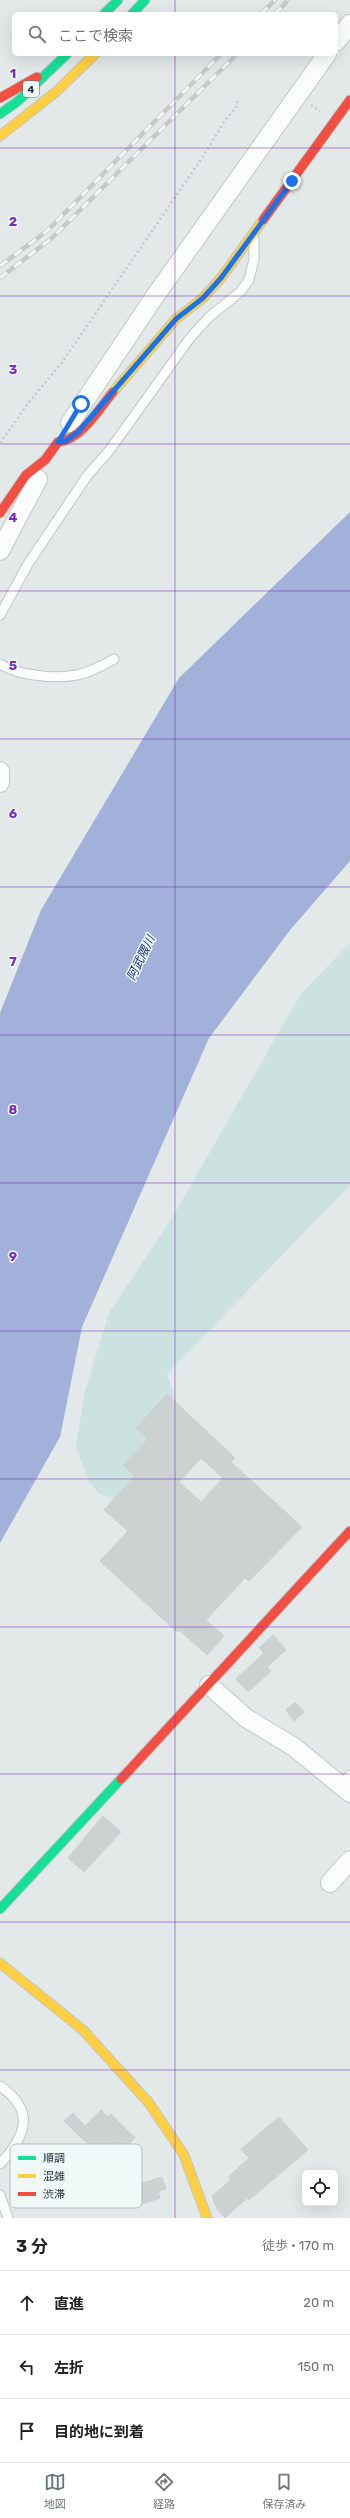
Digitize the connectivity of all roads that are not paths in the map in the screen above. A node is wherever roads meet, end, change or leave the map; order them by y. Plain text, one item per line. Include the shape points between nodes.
1 (118, 0) edge
2 (145, 0) edge
3 (106, 12) edge
4 (134, 12) edge
5 (350, 24) edge
6 (338, 39) edge
7 (65, 56) edge
8 (93, 56) edge
9 (326, 56) edge
10 (60, 61) junction
11 (0, 98) edge
12 (350, 100) edge
13 (0, 114) edge
14 (0, 137) edge
15 (254, 233) junction
16 (70, 423) joint
17 (58, 442) junction
18 (45, 460) junction
19 (38, 479) joint
20 (0, 513) edge
21 (0, 551) edge
22 (0, 615) edge
23 (114, 659) dead end
24 (0, 664) edge
25 (0, 771) edge
26 (0, 783) edge
27 (350, 1531) edge
28 (209, 1685) junction
29 (347, 1785) edge
30 (350, 1860) edge
31 (330, 1883) dead end
32 (0, 1909) edge
33 (0, 1963) edge
34 (0, 2086) edge
35 (18, 2144) edge
36 (10, 2153) edge
37 (0, 2164) edge
38 (0, 2195) edge
39 (202, 2204) junction
40 (8, 2218) edge
41 (196, 2218) edge
42 (207, 2218) edge

1 - 3 main road
2 - 4 main road
5 - 6 street
7 - 10 main road, 4
8 - 14 main road, 4 via 58,91
9 - 16 street via 153,299
10 - 11 main road via 22,87
10 - 13 main road, 4
12 - 15 main road
15 - 17 main road via 221,278 203,298 176,319 78,432 66,441
15 - 22 lane via 254,259 249,280 240,292 208,317 190,338 109,451 70,499 28,564
16 - 17 lane
17 - 18 main road
18 - 19 lane
18 - 20 main road via 26,475
19 - 21 street
23 - 24 lane via 96,669 76,675 32,674
25 - 26 street
27 - 28 main road
28 - 29 street via 246,1718 294,1747
28 - 32 main road
30 - 31 street
33 - 39 main road via 82,2030 149,2103 184,2155
34 - 35 lane via 15,2097 23,2116 21,2137
36 - 37 lane
38 - 40 lane
39 - 41 lane
39 - 42 main road

